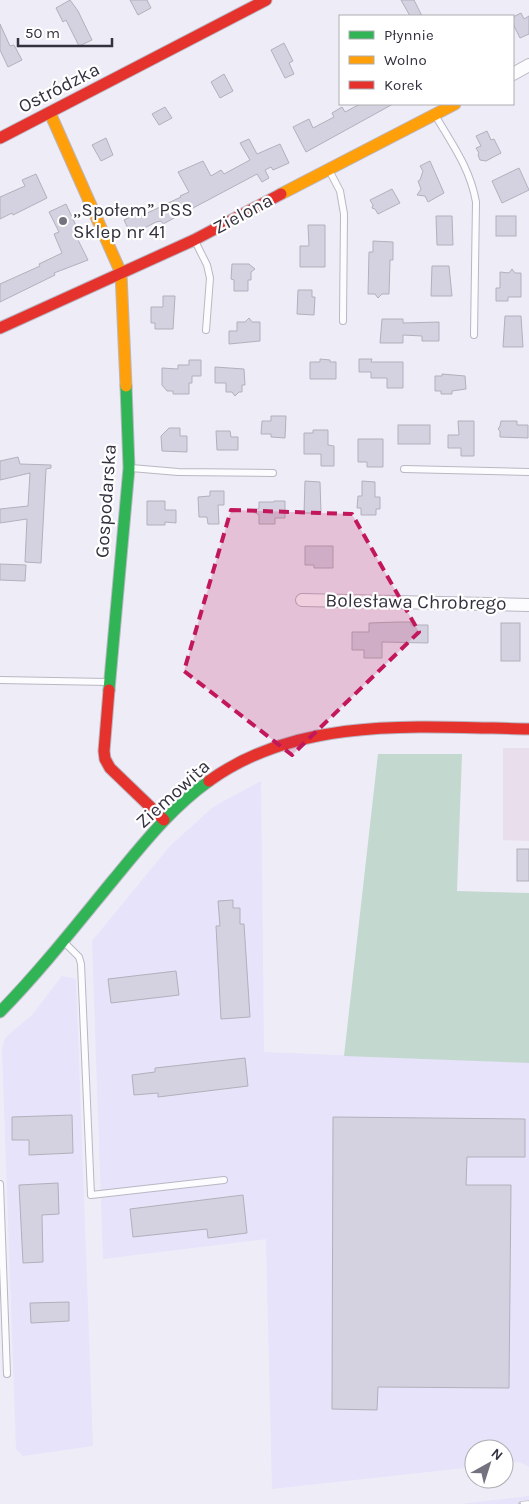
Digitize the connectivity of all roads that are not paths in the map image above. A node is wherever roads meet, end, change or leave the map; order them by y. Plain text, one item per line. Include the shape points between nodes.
1 (266, 0) edge
2 (529, 65) edge
3 (514, 73) edge
4 (453, 105) edge
5 (50, 113) junction
6 (434, 114) junction
7 (0, 138) edge
8 (329, 169) junction
9 (194, 240) junction
10 (120, 273) junction
11 (343, 321) dead end
12 (0, 328) edge
13 (206, 330) dead end
14 (474, 335) dead end
15 (129, 468) junction
16 (404, 469) dead end
17 (529, 472) edge
18 (274, 473) dead end
19 (302, 600) dead end
20 (529, 605) edge
21 (0, 680) edge
22 (109, 682) junction
23 (529, 729) edge
24 (164, 820) junction
25 (63, 942) junction
26 (0, 1012) edge
27 (224, 1180) dead end
28 (0, 1184) edge
29 (7, 1374) dead end

1 - 5 street, Ostródzka
2 - 3 street
4 - 6 street, Zielona
5 - 7 street, Ostródzka
5 - 10 street, Gospodarska
6 - 8 street, Zielona
6 - 14 lane via 473,185 476,202
8 - 9 street, Zielona
8 - 11 lane via 340,191 344,214
9 - 10 street, Zielona
9 - 13 lane via 210,278
10 - 12 street, Zielona
10 - 15 street, Gospodarska
15 - 18 lane
15 - 22 street, Gospodarska
16 - 17 lane
19 - 20 street, Bolesława Chrobrego
21 - 22 lane
22 - 24 street, Gospodarska via 105,759 110,768
23 - 24 street, Ziemowita via 384,728 311,737 280,746 227,770
24 - 25 street, Ziemowita
25 - 26 street, Ziemowita
25 - 27 lane via 82,964 91,1195
28 - 29 lane

